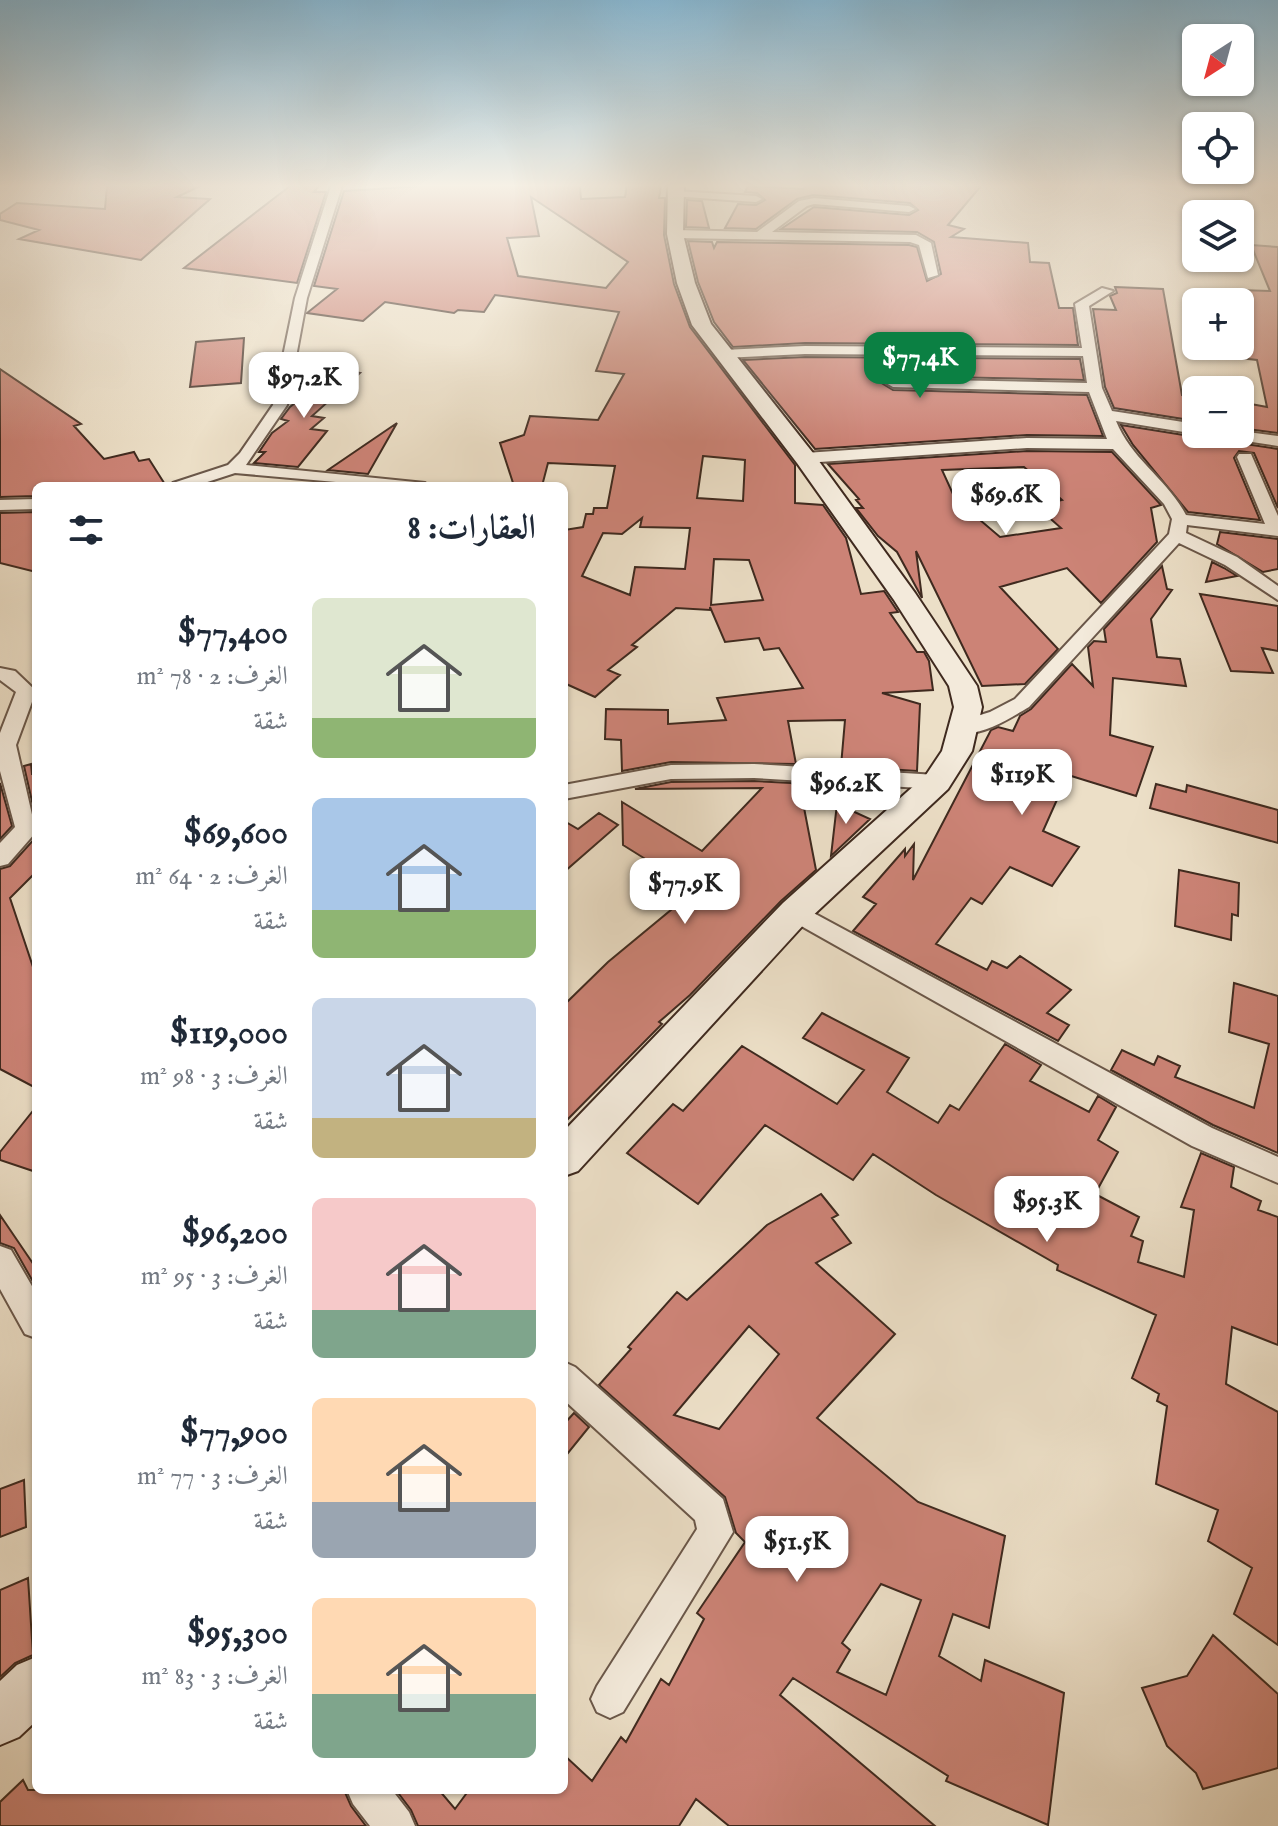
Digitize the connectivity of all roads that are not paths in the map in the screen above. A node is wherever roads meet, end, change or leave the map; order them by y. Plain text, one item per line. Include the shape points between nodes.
1 (310, 271) edge
2 (683, 271) edge
3 (931, 271) edge
4 (932, 275) dead end
5 (1107, 291) dead end
6 (1087, 352) junction
7 (724, 354) junction
8 (893, 383) dead end
9 (1095, 388) junction
10 (1106, 415) junction
11 (1182, 427) edge
12 (1254, 437) edge
13 (1278, 441) edge
14 (1117, 444) junction
15 (1245, 457) dead end
16 (805, 458) junction
17 (234, 468) junction
18 (191, 482) edge
19 (395, 482) edge
20 (32, 504) edge
21 (0, 505) edge
22 (1179, 527) junction
23 (1277, 531) edge
24 (1278, 595) edge
25 (0, 674) edge
26 (965, 727) junction
27 (937, 782) junction
28 (568, 791) edge
29 (0, 858) edge
30 (795, 912) junction
31 (568, 1154) edge
32 (1278, 1170) edge
33 (0, 1260) edge
34 (32, 1316) edge
35 (568, 1382) edge
36 (32, 1688) edge
37 (610, 1699) dead end
38 (0, 1718) edge
39 (370, 1794) edge
40 (395, 1826) edge

1 - 17 street via 280,405
2 - 7 main road via 702,325
3 - 4 street
5 - 6 street via 1082,304
6 - 7 street
6 - 9 street
7 - 16 main road
8 - 9 street
9 - 10 street
10 - 11 street
10 - 14 street
12 - 13 street
14 - 16 street via 1027,443
14 - 22 street via 1171,502
15 - 23 street
16 - 26 main road via 963,686
17 - 18 street
17 - 19 street
20 - 21 street
22 - 23 street
22 - 24 street
22 - 26 street via 1022,703
25 - 29 street via 26,691 6,745 27,828
26 - 27 main road
27 - 28 street via 754,771 671,772
27 - 30 main road
30 - 31 main road
30 - 32 street via 1202,1137
33 - 34 street
35 - 37 street via 711,1511 715,1532
36 - 38 main road
39 - 40 street

